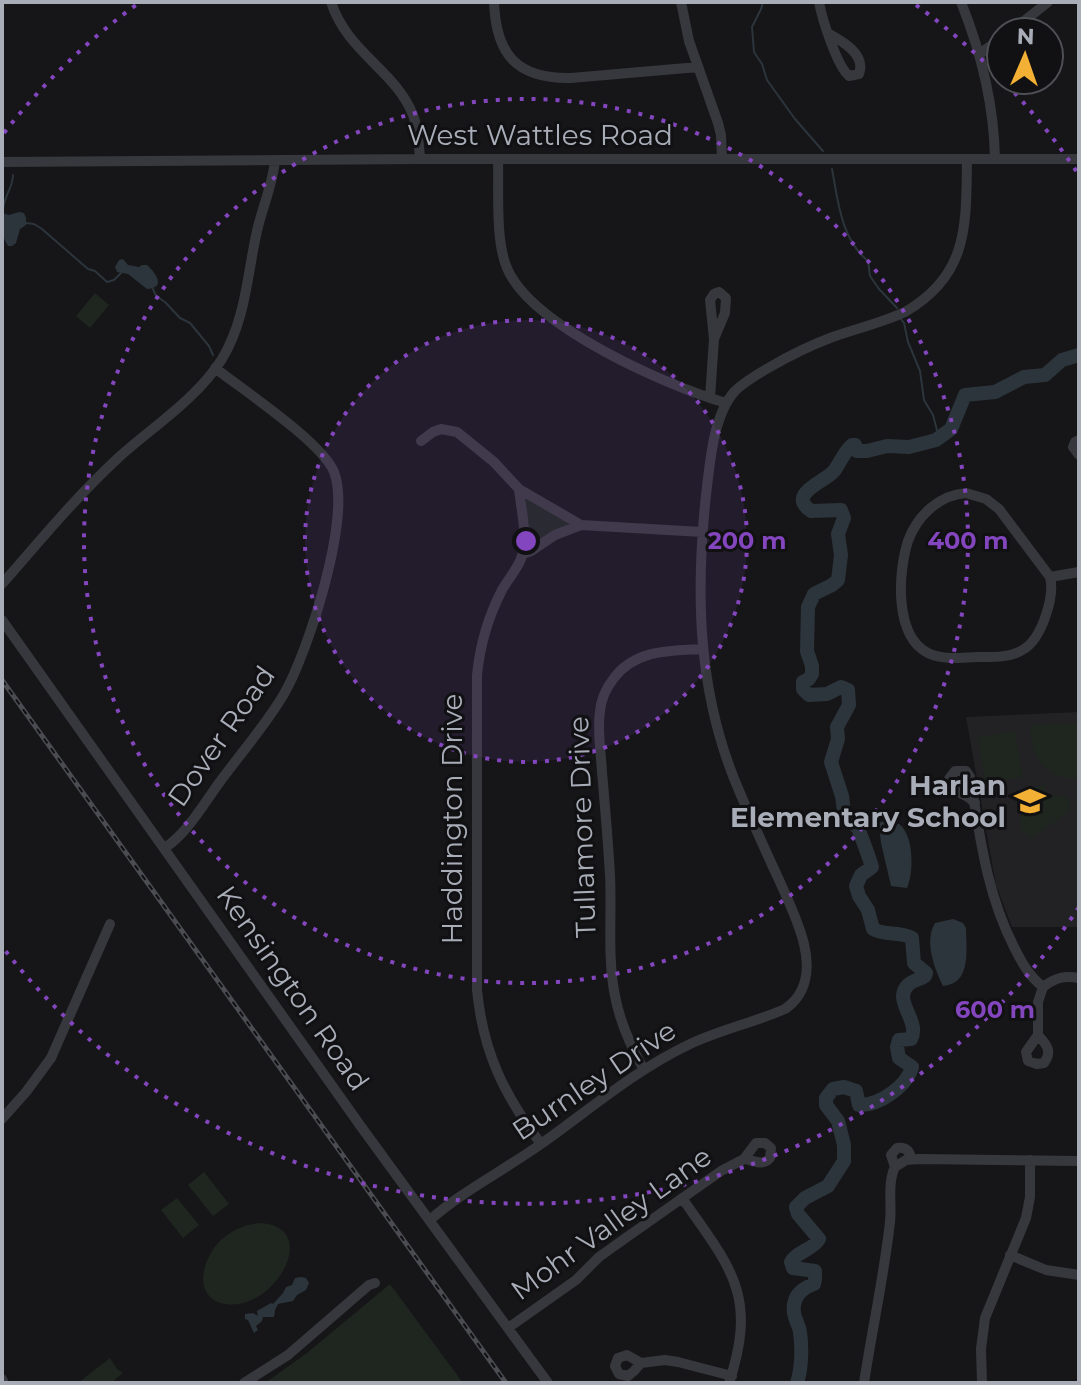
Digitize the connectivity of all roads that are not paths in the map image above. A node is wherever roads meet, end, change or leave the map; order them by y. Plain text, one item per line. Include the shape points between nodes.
1 (331, 2) edge
2 (494, 2) edge
3 (681, 2) edge
4 (819, 2) edge
5 (961, 2) edge
6 (1048, 2) edge
7 (1030, 16) edge
8 (829, 34) dead end
9 (985, 50) edge
10 (979, 54) junction
11 (698, 67) junction
12 (420, 159) junction
13 (498, 159) junction
14 (722, 159) junction
15 (967, 159) junction
16 (995, 159) junction
17 (1079, 159) edge
18 (275, 160) junction
19 (2, 162) edge
20 (714, 339) dead end
21 (215, 368) junction
22 (710, 398) junction
23 (726, 403) junction
24 (1079, 440) edge
25 (421, 441) dead end
26 (1079, 455) edge
27 (519, 489) junction
28 (581, 525) junction
29 (702, 532) junction
30 (523, 554) junction
31 (1079, 572) edge
32 (1050, 577) junction
33 (2, 584) edge
34 (2, 620) edge
35 (703, 649) junction
36 (975, 803) dead end
37 (165, 848) junction
38 (110, 924) dead end
39 (1079, 978) edge
40 (1043, 987) junction
41 (1038, 1035) dead end
42 (644, 1070) junction
43 (2, 1119) edge
44 (541, 1144) junction
45 (744, 1159) dead end
46 (1030, 1160) junction
47 (1079, 1161) edge
48 (682, 1198) junction
49 (430, 1220) junction
50 (1010, 1255) junction
51 (1079, 1275) edge
52 (375, 1283) dead end
53 (508, 1328) junction
54 (641, 1363) dead end
55 (730, 1380) edge
56 (244, 1383) edge
57 (548, 1383) edge
58 (864, 1383) edge
59 (982, 1383) edge

1 - 12 street via 348,36 405,99 414,118
2 - 11 street via 505,50 532,73 556,78
3 - 11 street
4 - 8 street
5 - 10 street
6 - 7 street
9 - 10 street
10 - 16 street
11 - 14 street via 718,123
12 - 13 street, West Wattles Road
12 - 18 street, West Wattles Road
13 - 14 street, West Wattles Road
13 - 22 street via 502,250 520,289 597,347
14 - 15 street, West Wattles Road
15 - 16 street, West Wattles Road
15 - 23 street via 962,238 953,265 937,287 905,312 777,363 743,383
16 - 17 street, West Wattles Road
18 - 19 street, West Wattles Road
18 - 21 street via 242,313
20 - 22 street
21 - 33 street via 101,474
21 - 37 street, Dover Road via 324,457 336,476 338,511 311,630 291,679 194,818
22 - 23 street
23 - 29 street, Burnley Drive via 715,439
24 - 26 street via 1073,447
25 - 27 street via 441,429 457,432
27 - 28 street
27 - 30 street
28 - 29 street
28 - 30 street
29 - 35 street, Burnley Drive
30 - 44 street, Haddington Drive via 491,613 477,675 477,990 490,1057
31 - 32 street
32 - 32 street via 1051,598 1039,631 1031,644 1012,655 934,656 917,645 905,625 902,572 907,544 915,525 948,496 972,493 993,504
34 - 37 street, Kensington Road
35 - 42 street, Tullamore Drive via 636,659 614,678 600,710 613,980 617,1006
35 - 42 street, Burnley Drive via 720,745 796,919 806,975 800,995 785,1009 708,1036
36 - 40 street via 990,890 1025,968
37 - 49 street, Kensington Road
38 - 43 street via 51,1058
39 - 40 street via 1059,978
40 - 41 street
42 - 44 street, Burnley Drive
44 - 49 street, Burnley Drive
45 - 48 street, Mohr Valley Lane
46 - 47 street
46 - 50 street via 1028,1209
46 - 58 street via 911,1159 908,1151 897,1148 891,1155 891,1219
48 - 53 street, Mohr Valley Lane
48 - 55 street via 726,1262 739,1295 741,1335
49 - 53 street, Kensington Road
50 - 51 street via 1046,1270
50 - 59 street via 985,1318
52 - 56 street via 288,1355
53 - 57 street, Kensington Road
54 - 55 street via 678,1362

